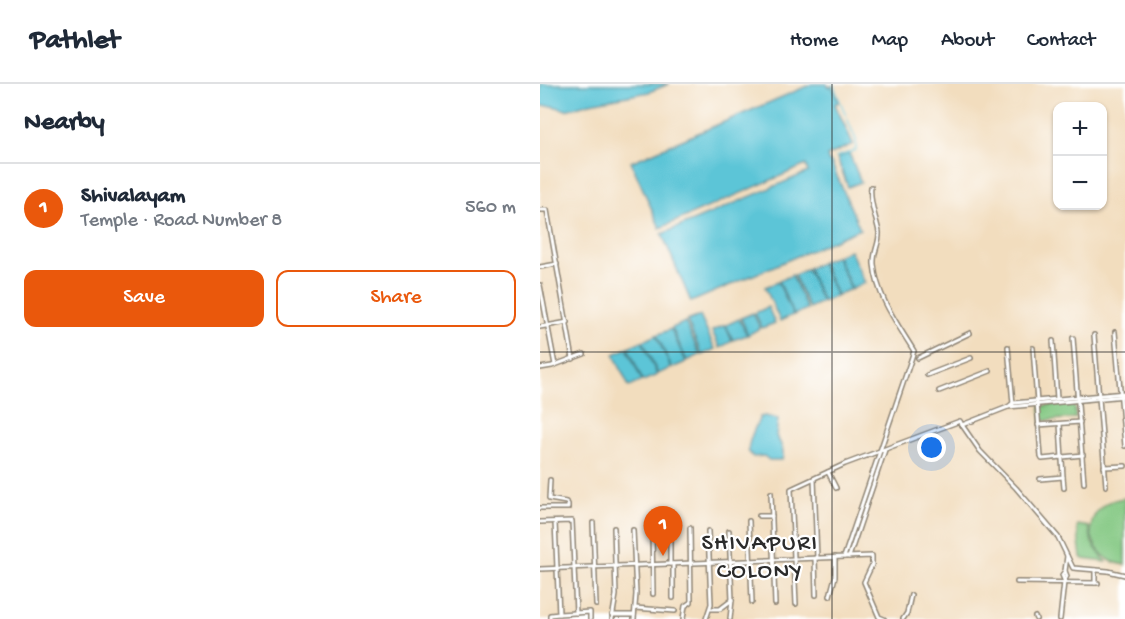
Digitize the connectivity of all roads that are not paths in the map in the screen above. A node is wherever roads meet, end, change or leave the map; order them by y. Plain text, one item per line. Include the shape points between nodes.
1 (871, 187) dead end
2 (540, 210) edge
3 (557, 264) junction
4 (540, 267) edge
5 (540, 285) edge
6 (568, 322) junction
7 (548, 325) junction
8 (540, 327) edge
9 (1115, 332) dead end
10 (970, 333) dead end
11 (1094, 335) dead end
12 (1073, 338) dead end
13 (1053, 341) dead end
14 (1008, 347) dead end
15 (1033, 348) dead end
16 (584, 354) dead end
17 (918, 358) dead end
18 (971, 358) dead end
19 (573, 359) junction
20 (555, 365) junction
21 (540, 368) edge
22 (990, 371) dead end
23 (927, 375) dead end
24 (939, 391) dead end
25 (1125, 394) edge
26 (1120, 395) junction
27 (1099, 397) junction
28 (1078, 398) junction
29 (1057, 400) junction
30 (1035, 402) junction
31 (1013, 404) junction
32 (1080, 422) junction
33 (1059, 424) junction
34 (962, 425) junction
35 (1038, 425) junction
36 (1125, 447) edge
37 (885, 449) junction
38 (880, 450) junction
39 (1083, 455) junction
40 (1062, 457) junction
41 (1125, 466) edge
42 (1104, 467) junction
43 (828, 472) junction
44 (1063, 477) junction
45 (814, 478) junction
46 (1040, 479) dead end
47 (550, 480) dead end
48 (1084, 483) dead end
49 (1106, 486) dead end
50 (836, 488) dead end
51 (1064, 488) dead end
52 (771, 493) dead end
53 (864, 505) junction
54 (540, 508) edge
55 (759, 516) dead end
56 (772, 516) junction
57 (749, 521) dead end
58 (540, 522) edge
59 (555, 522) junction
60 (593, 523) dead end
61 (670, 527) dead end
62 (614, 528) dead end
63 (652, 528) dead end
64 (690, 528) dead end
65 (633, 530) dead end
66 (708, 531) dead end
67 (729, 531) dead end
68 (1067, 554) junction
69 (835, 557) junction
70 (847, 557) junction
71 (794, 558) junction
72 (816, 558) junction
73 (774, 559) junction
74 (750, 560) junction
75 (709, 561) junction
76 (730, 561) junction
77 (691, 562) junction
78 (653, 564) junction
79 (671, 564) junction
80 (635, 565) junction
81 (615, 566) junction
82 (595, 567) junction
83 (556, 568) junction
84 (574, 568) junction
85 (540, 569) edge
86 (1095, 570) junction
87 (1125, 574) edge
88 (1017, 582) dead end
89 (1064, 582) junction
90 (653, 594) dead end
91 (816, 594) dead end
92 (911, 595) dead end
93 (830, 596) dead end
94 (673, 598) dead end
95 (732, 600) junction
96 (752, 602) dead end
97 (775, 604) dead end
98 (796, 604) dead end
99 (596, 605) dead end
100 (635, 608) junction
101 (711, 609) junction
102 (675, 611) dead end
103 (576, 613) junction
104 (559, 614) junction
105 (569, 614) junction
106 (612, 617) edge
107 (634, 617) edge
108 (550, 619) edge
109 (569, 619) edge
110 (590, 619) edge
111 (684, 619) edge
112 (706, 619) edge
113 (730, 619) edge
114 (884, 619) edge
115 (903, 619) edge
116 (1060, 619) edge

1 - 38 street via 879,237 874,254 879,289 914,351
2 - 3 street via 547,210
3 - 4 street
3 - 6 street
5 - 7 street
6 - 7 street
6 - 19 street
7 - 8 street
7 - 20 street
9 - 26 street
10 - 17 street
11 - 27 street
12 - 28 street
13 - 29 street
14 - 31 street
15 - 30 street
16 - 19 street
18 - 23 street
19 - 20 street
20 - 21 street
22 - 24 street
25 - 26 street
26 - 27 street
26 - 36 street
27 - 28 street
27 - 42 street
28 - 29 street
28 - 32 street
29 - 30 street
30 - 31 street
30 - 35 street
31 - 34 street
32 - 33 street
32 - 39 street
33 - 35 street
33 - 40 street
34 - 37 street via 960,422
34 - 68 street via 980,451 1058,537
35 - 40 street via 1042,459
37 - 38 street
37 - 53 street
38 - 43 street
38 - 53 street
39 - 40 street
39 - 48 street
40 - 44 street
41 - 42 street
42 - 49 street
43 - 45 street
43 - 50 street
44 - 46 street
44 - 51 street
45 - 71 street via 791,489
45 - 72 street
47 - 54 street via 549,499 566,502 568,508
52 - 56 street
53 - 70 street
55 - 56 street
56 - 73 street
57 - 74 street
58 - 59 street
59 - 83 street
59 - 84 street via 572,521
60 - 82 street
61 - 79 street
62 - 81 street
63 - 78 street
64 - 77 street
65 - 80 street
66 - 75 street
67 - 76 street
68 - 86 street via 1073,568
68 - 89 street
69 - 70 street
69 - 72 street
69 - 93 street
70 - 114 street via 872,556 864,582 879,617
71 - 72 street
71 - 73 street
71 - 98 street
72 - 91 street
73 - 74 street
73 - 97 street
74 - 76 street
74 - 96 street
75 - 76 street
75 - 77 street
75 - 101 street
76 - 95 street
77 - 79 street
77 - 111 street via 691,602 685,606
78 - 79 street
78 - 80 street
78 - 90 street
79 - 94 street
80 - 81 street
80 - 100 street
81 - 82 street
81 - 106 street
82 - 84 street
82 - 99 street
83 - 84 street
83 - 85 street
83 - 104 street
84 - 103 street
86 - 87 street
86 - 89 street via 1097,583
88 - 89 street
89 - 116 street
92 - 115 street
95 - 101 street via 720,609
95 - 113 street
100 - 102 street
100 - 107 street
101 - 112 street
103 - 105 street
103 - 110 street via 590,612
104 - 105 street
104 - 108 street via 550,615
105 - 109 street
106 - 107 street

